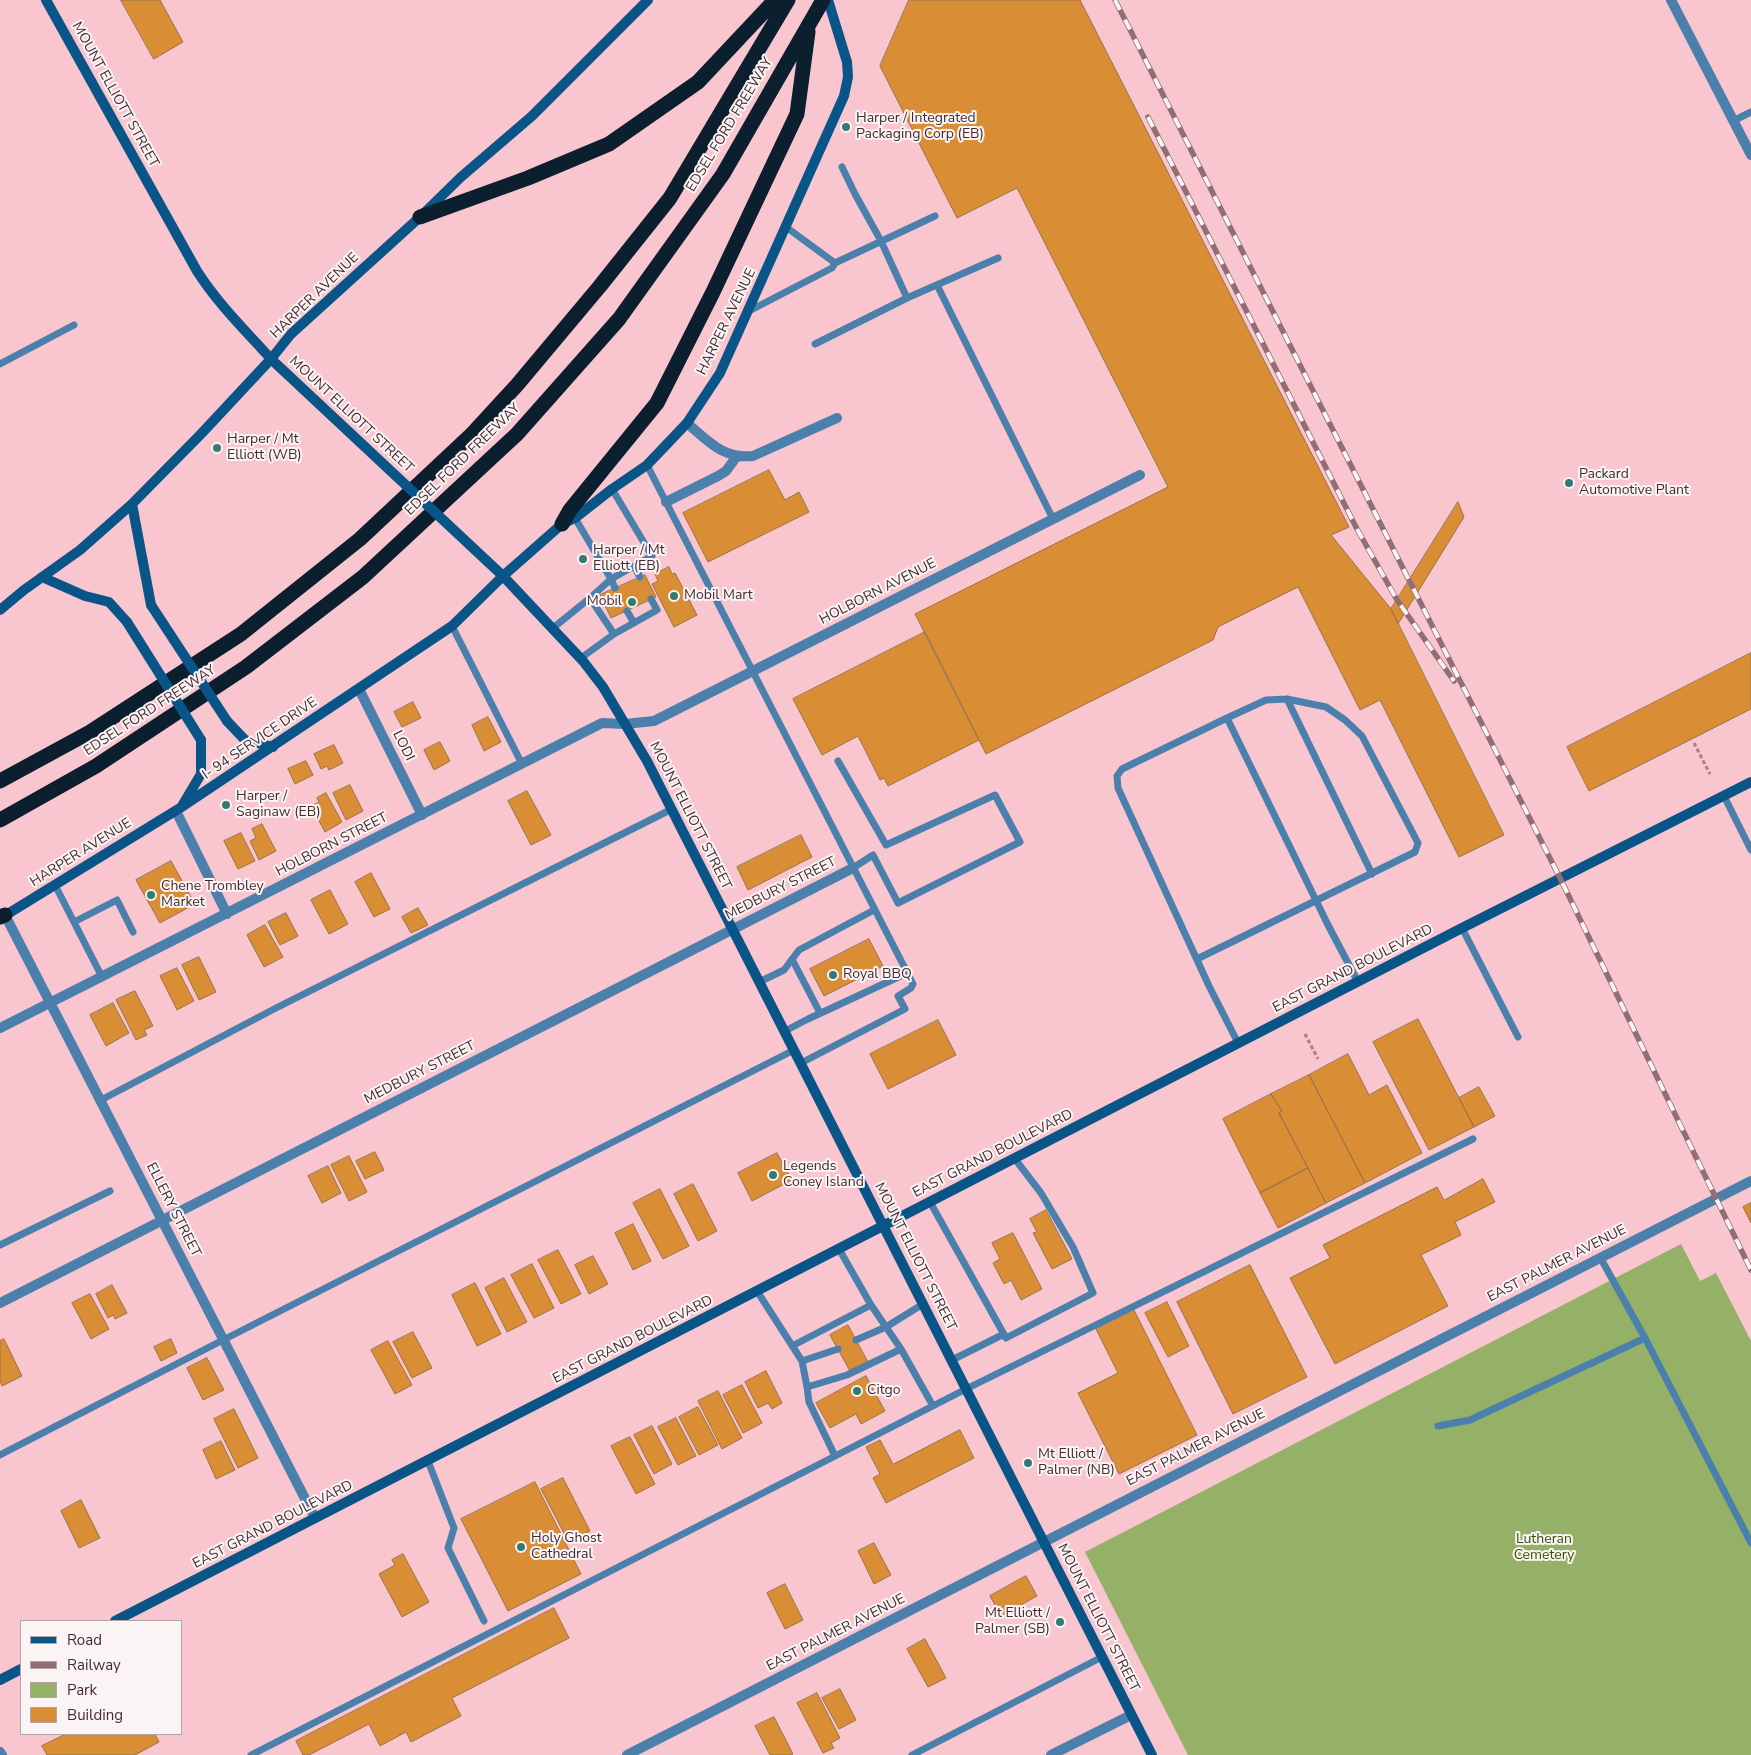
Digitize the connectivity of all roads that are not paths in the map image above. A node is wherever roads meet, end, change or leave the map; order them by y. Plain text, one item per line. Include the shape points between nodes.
1 (46, 0) edge
2 (648, 0) edge
3 (775, 0) edge
4 (788, 0) edge
5 (823, 0) edge
6 (828, 0) edge
7 (1672, 0) edge
8 (809, 25) junction
9 (1751, 112) edge
10 (1733, 120) junction
11 (1751, 155) edge
12 (842, 167) dead end
13 (935, 216) dead end
14 (420, 218) junction
15 (786, 227) junction
16 (881, 241) junction
17 (998, 258) dead end
18 (835, 263) junction
19 (937, 285) junction
20 (907, 298) junction
21 (749, 311) junction
22 (74, 325) dead end
23 (815, 344) dead end
24 (271, 359) junction
25 (0, 364) edge
26 (837, 418) dead end
27 (687, 423) junction
28 (737, 456) junction
29 (647, 465) junction
30 (1140, 475) dead end
31 (612, 489) junction
32 (666, 502) junction
33 (132, 504) junction
34 (1053, 519) junction
35 (569, 521) junction
36 (634, 566) junction
37 (503, 576) junction
38 (42, 577) junction
39 (640, 577) dead end
40 (610, 579) junction
41 (615, 588) dead end
42 (590, 598) junction
43 (651, 599) dead end
44 (0, 610) edge
45 (627, 610) dead end
46 (634, 623) junction
47 (452, 626) junction
48 (553, 628) junction
49 (614, 634) junction
50 (581, 658) junction
51 (753, 672) junction
52 (359, 690) junction
53 (1287, 698) junction
54 (1227, 718) junction
55 (625, 724) junction
56 (273, 746) junction
57 (838, 761) dead end
58 (522, 764) junction
59 (0, 781) edge
60 (1751, 782) edge
61 (1724, 796) junction
62 (672, 809) junction
63 (178, 810) junction
64 (422, 815) junction
65 (0, 820) edge
66 (1751, 850) edge
67 (853, 868) junction
68 (1372, 874) junction
69 (55, 885) junction
70 (1317, 901) junction
71 (874, 910) junction
72 (227, 914) junction
73 (2, 917) edge
74 (74, 922) junction
75 (732, 928) junction
76 (1462, 928) junction
77 (133, 932) dead end
78 (792, 959) junction
79 (1197, 959) junction
80 (907, 973) junction
81 (102, 977) junction
82 (760, 982) junction
83 (1358, 982) junction
84 (51, 1003) junction
85 (820, 1013) junction
86 (0, 1028) edge
87 (784, 1031) junction
88 (1518, 1037) dead end
89 (1238, 1044) junction
90 (794, 1050) junction
91 (801, 1063) junction
92 (101, 1100) junction
93 (1473, 1139) dead end
94 (1015, 1159) junction
95 (1751, 1181) edge
96 (110, 1191) dead end
97 (930, 1202) junction
98 (162, 1220) junction
99 (884, 1226) junction
100 (0, 1245) edge
101 (839, 1249) junction
102 (1600, 1257) junction
103 (757, 1291) junction
104 (0, 1304) edge
105 (871, 1304) junction
106 (923, 1304) junction
107 (886, 1327) junction
108 (1004, 1334) junction
109 (1645, 1338) junction
110 (223, 1340) junction
111 (856, 1340) dead end
112 (792, 1346) junction
113 (838, 1348) dead end
114 (901, 1349) junction
115 (952, 1360) junction
116 (802, 1361) junction
117 (807, 1387) junction
118 (966, 1389) junction
119 (933, 1406) junction
120 (1438, 1426) dead end
121 (0, 1455) edge
122 (835, 1456) junction
123 (428, 1461) junction
124 (315, 1518) junction
125 (1044, 1542) junction
126 (1751, 1543) edge
127 (117, 1620) edge
128 (484, 1621) dead end
129 (1102, 1656) junction
130 (20, 1670) edge
131 (0, 1680) edge
132 (1131, 1714) junction
133 (251, 1755) edge
134 (627, 1755) edge
135 (912, 1755) edge
136 (1051, 1755) edge
137 (1152, 1755) edge

1 - 24 main road, MOUNT ELLIOTT STREET via 210,292
2 - 14 main road, HARPER AVENUE via 532,116 461,177
3 - 14 highway via 698,82 609,144
4 - 59 highway, EDSEL FORD FREEWAY via 670,198 517,385 471,435 360,539 241,634 90,732
5 - 8 highway, EDSEL FORD FREEWAY
6 - 15 main road, HARPER AVENUE via 845,50 848,77 844,96
7 - 10 street
8 - 35 highway via 797,114 713,292 657,403 570,510
8 - 65 highway, EDSEL FORD FREEWAY via 723,174 625,311 517,434 363,577 254,661 96,766
9 - 10 lane
10 - 11 street
12 - 16 lane
13 - 16 lane
14 - 24 main road, HARPER AVENUE via 291,334
15 - 18 lane
15 - 21 main road, HARPER AVENUE
16 - 18 lane
16 - 20 lane
17 - 19 lane
18 - 21 lane via 832,268
19 - 20 lane
19 - 34 lane
20 - 23 lane
21 - 27 main road, HARPER AVENUE via 720,373
22 - 25 lane
24 - 33 main road, HARPER AVENUE
24 - 37 main road, MOUNT ELLIOTT STREET, bridge
26 - 28 street via 753,456
27 - 28 street via 717,448
27 - 29 main road, HARPER AVENUE
28 - 32 street via 726,471
29 - 31 main road, HARPER AVENUE
29 - 32 lane
30 - 34 street, HOLBORN AVENUE
31 - 35 main road, HARPER AVENUE
31 - 36 lane via 652,556
32 - 51 lane
33 - 38 main road, HARPER AVENUE via 80,550
33 - 56 main road, bridge via 150,605 227,721 245,740
34 - 51 street, HOLBORN AVENUE
35 - 37 main road, HARPER AVENUE
35 - 40 lane
36 - 39 lane
36 - 40 lane
37 - 47 main road, HARPER AVENUE
37 - 48 main road, MOUNT ELLIOTT STREET
38 - 44 main road, HARPER AVENUE
38 - 63 main road, bridge via 85,596 109,602 127,622 201,740 201,774
40 - 41 lane
40 - 42 lane
42 - 48 lane
42 - 49 lane
43 - 46 lane via 657,610
45 - 46 lane
46 - 49 lane
47 - 52 main road, HARPER AVENUE
47 - 58 lane
48 - 50 main road, MOUNT ELLIOTT STREET
49 - 50 lane
50 - 55 main road, MOUNT ELLIOTT STREET
51 - 55 street, HOLBORN AVENUE via 654,721
51 - 67 lane
52 - 56 main road, I- 94 SERVICE DRIVE
52 - 64 street, LODI
53 - 54 lane via 1266,700
53 - 68 lane
53 - 68 lane via 1326,707 1362,736 1418,843 1415,852
54 - 70 lane
54 - 79 lane via 1122,769 1117,776 1118,788
55 - 58 street, HOLBORN STREET via 602,723
55 - 62 main road, MOUNT ELLIOTT STREET
56 - 63 main road, I- 94 SERVICE DRIVE
57 - 67 lane via 886,846 995,795 1020,842 898,903 873,855
58 - 64 street, HOLBORN STREET
60 - 61 main road, EAST GRAND BOULEVARD
61 - 66 lane
61 - 76 main road, EAST GRAND BOULEVARD
62 - 75 main road, MOUNT ELLIOTT STREET
62 - 92 lane
63 - 69 main road, HARPER AVENUE
63 - 72 street
64 - 72 street, HOLBORN STREET
67 - 71 lane
67 - 75 street, MEDBURY STREET
68 - 70 lane
69 - 73 main road, HARPER AVENUE
69 - 74 lane
70 - 79 lane
70 - 83 lane
71 - 78 lane via 798,950
71 - 80 lane
72 - 81 street, HOLBORN STREET
73 - 84 street, ELLERY STREET
74 - 77 lane via 117,900
74 - 81 lane
75 - 82 main road, MOUNT ELLIOTT STREET
75 - 98 street, MEDBURY STREET
76 - 83 main road, EAST GRAND BOULEVARD
76 - 88 lane
78 - 82 lane via 782,972
78 - 85 lane
79 - 89 lane
80 - 85 lane
80 - 91 lane via 913,984 898,996 905,1009
81 - 84 street, HOLBORN STREET
82 - 87 main road, MOUNT ELLIOTT STREET
83 - 89 main road, EAST GRAND BOULEVARD
84 - 86 street, HOLBORN STREET
84 - 92 street, ELLERY STREET
85 - 87 lane
87 - 90 main road, MOUNT ELLIOTT STREET
89 - 94 main road, EAST GRAND BOULEVARD
90 - 91 main road, MOUNT ELLIOTT STREET
90 - 110 lane
91 - 99 main road, MOUNT ELLIOTT STREET
92 - 98 street, ELLERY STREET
93 - 118 lane
94 - 97 main road, EAST GRAND BOULEVARD
94 - 108 lane via 1040,1192 1073,1247 1093,1293 1006,1338
95 - 102 street, EAST PALMER AVENUE
96 - 100 lane
97 - 99 main road, EAST GRAND BOULEVARD
97 - 108 lane
98 - 104 street, MEDBURY STREET
98 - 110 street, ELLERY STREET
99 - 101 main road, EAST GRAND BOULEVARD
99 - 106 main road, MOUNT ELLIOTT STREET
101 - 103 main road, EAST GRAND BOULEVARD
101 - 105 lane
102 - 109 lane
102 - 125 street, EAST PALMER AVENUE
103 - 112 lane
103 - 123 main road, EAST GRAND BOULEVARD
105 - 107 lane
105 - 112 lane
106 - 107 lane
106 - 115 main road, MOUNT ELLIOTT STREET
107 - 111 lane
107 - 114 lane
108 - 115 lane
109 - 120 lane via 1470,1420
109 - 126 lane
110 - 121 lane
110 - 124 street, ELLERY STREET
112 - 116 lane
113 - 116 lane
114 - 117 lane via 847,1375
114 - 119 lane
115 - 118 main road, MOUNT ELLIOTT STREET
116 - 117 lane
117 - 122 lane via 809,1402
118 - 119 lane
118 - 125 main road, MOUNT ELLIOTT STREET
119 - 122 lane
122 - 133 lane
123 - 124 main road, EAST GRAND BOULEVARD
123 - 128 lane via 454,1528 448,1548
124 - 127 main road, EAST GRAND BOULEVARD
125 - 129 main road, MOUNT ELLIOTT STREET
125 - 134 street, EAST PALMER AVENUE
129 - 132 main road, MOUNT ELLIOTT STREET
129 - 135 lane
130 - 131 main road
132 - 136 street
132 - 137 main road, MOUNT ELLIOTT STREET

